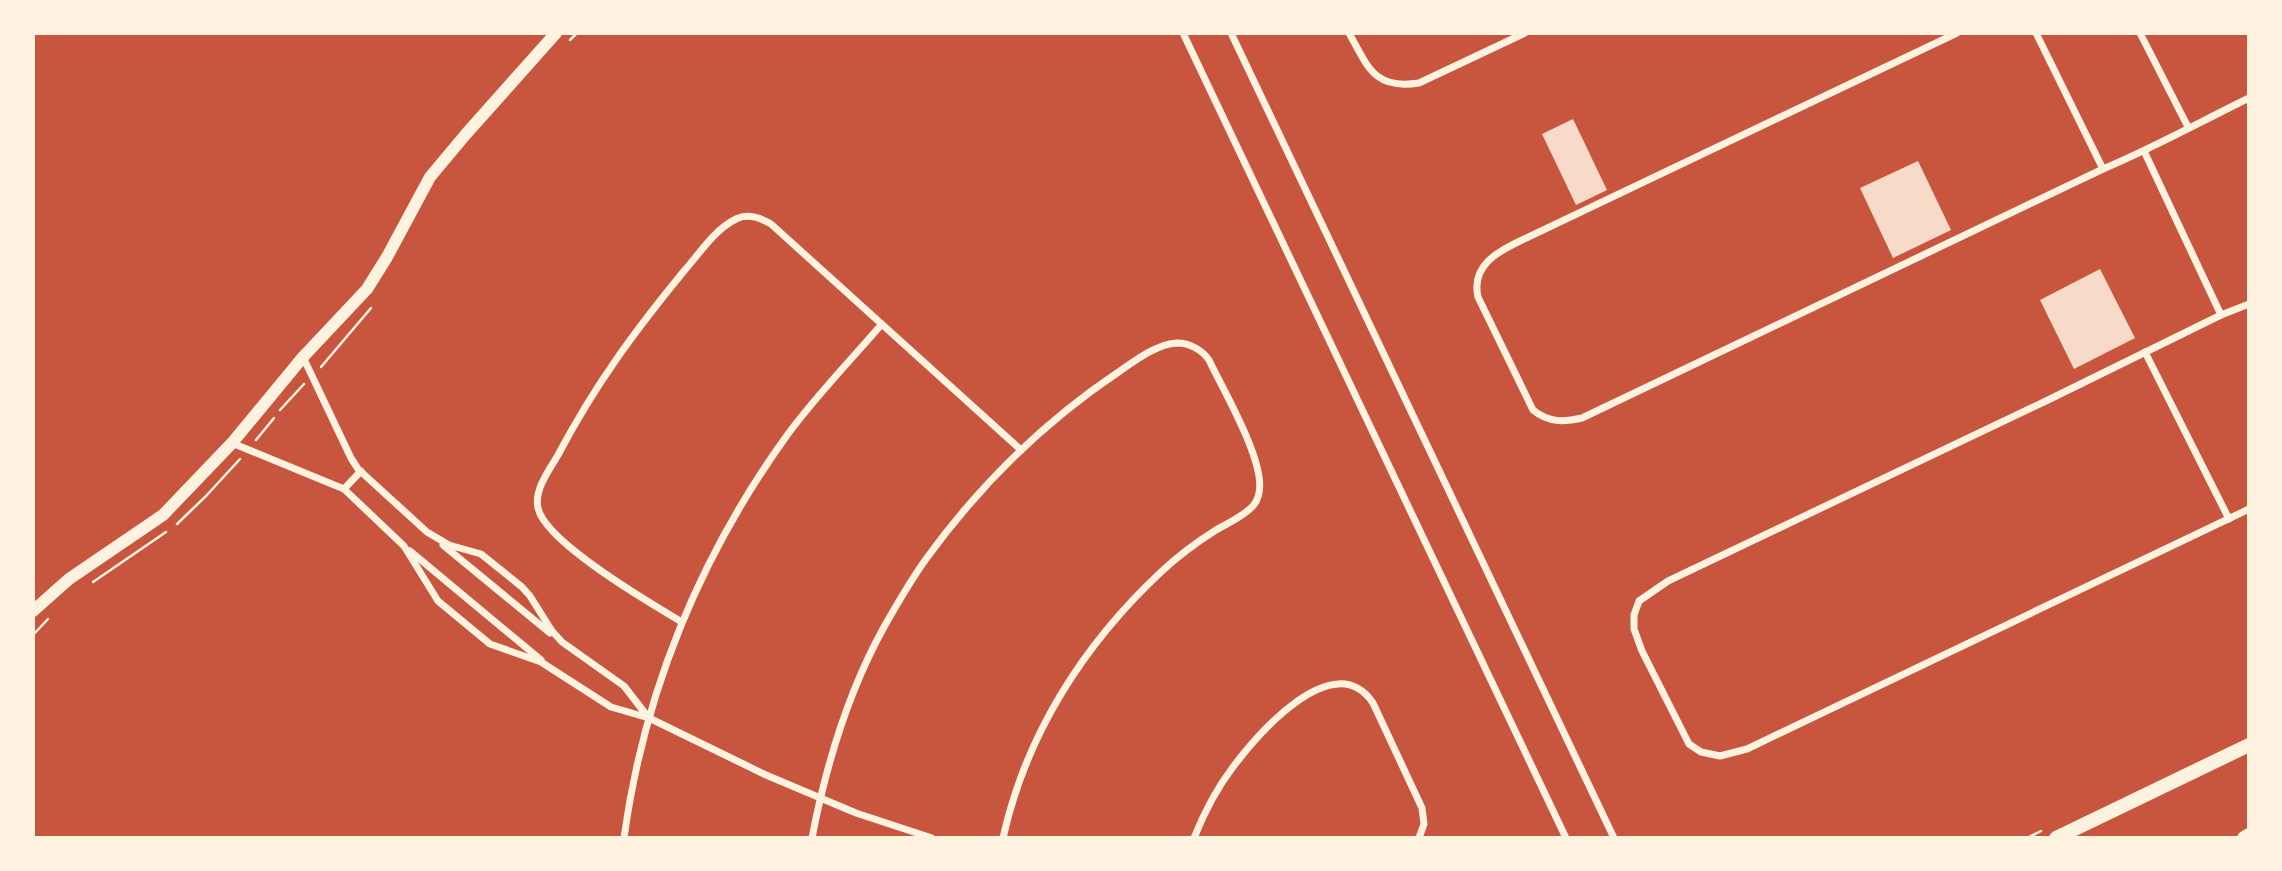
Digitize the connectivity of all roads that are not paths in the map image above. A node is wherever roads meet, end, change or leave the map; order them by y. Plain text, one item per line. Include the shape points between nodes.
1 (556, 33) edge
2 (1183, 33) edge
3 (1231, 33) edge
4 (1349, 33) edge
5 (1525, 33) edge
6 (1957, 33) edge
7 (2036, 33) edge
8 (2140, 33) edge
9 (2249, 98) edge
10 (2188, 127) junction
11 (2144, 151) junction
12 (2103, 169) junction
13 (2249, 304) edge
14 (2221, 315) junction
15 (881, 326) junction
16 (2145, 352) junction
17 (303, 357) junction
18 (232, 443) junction
19 (1021, 450) junction
20 (361, 471) junction
21 (344, 489) junction
22 (2249, 509) edge
23 (2229, 519) junction
24 (427, 532) junction
25 (404, 546) junction
26 (33, 611) edge
27 (681, 622) junction
28 (562, 642) junction
29 (548, 666) junction
30 (649, 718) junction
31 (2249, 745) edge
32 (821, 799) junction
33 (2249, 835) edge
34 (624, 838) edge
35 (813, 838) edge
36 (932, 838) edge
37 (1003, 838) edge
38 (1194, 838) edge
39 (1419, 838) edge
40 (1566, 838) edge
41 (1614, 838) edge
42 (2056, 838) edge
43 (2244, 838) edge

1 - 17 street via 430,177 375,277
2 - 40 street
3 - 41 street
4 - 5 street via 1373,72 1387,83 1404,85 1419,83
6 - 12 street via 1488,259 1478,276 1478,297 1533,410 1557,421 1583,418
7 - 12 street
8 - 10 street
9 - 10 street
10 - 11 street
11 - 12 street
11 - 14 street
13 - 14 street
14 - 16 street
15 - 19 street
15 - 27 street via 761,473 716,548
15 - 27 street via 771,224 742,217 712,238 605,373 540,488 538,509 554,533
16 - 23 street
16 - 23 street via 1668,581 1642,598 1634,615 1636,639 1684,735 1695,749 1713,755 1747,749
17 - 18 street
17 - 20 street
18 - 21 street
18 - 26 street via 163,515 69,579
19 - 32 street via 926,559 884,628 842,723
19 - 37 street via 1076,402 1139,358 1171,344 1184,344 1209,360 1254,455 1260,487 1252,507 1162,571 1090,650 1038,736
20 - 21 street
20 - 24 street
21 - 25 street
22 - 23 street
24 - 28 street
24 - 28 street via 449,545 481,554 522,587
25 - 29 street
25 - 29 street via 438,601 479,636
27 - 30 street
28 - 30 street via 628,689
29 - 30 street via 611,707
30 - 32 street
30 - 34 street
31 - 42 main road
32 - 35 street
32 - 36 street
33 - 43 main road
38 - 39 street via 1228,775 1270,725 1316,690 1342,682 1362,691 1373,704 1422,807 1424,824

